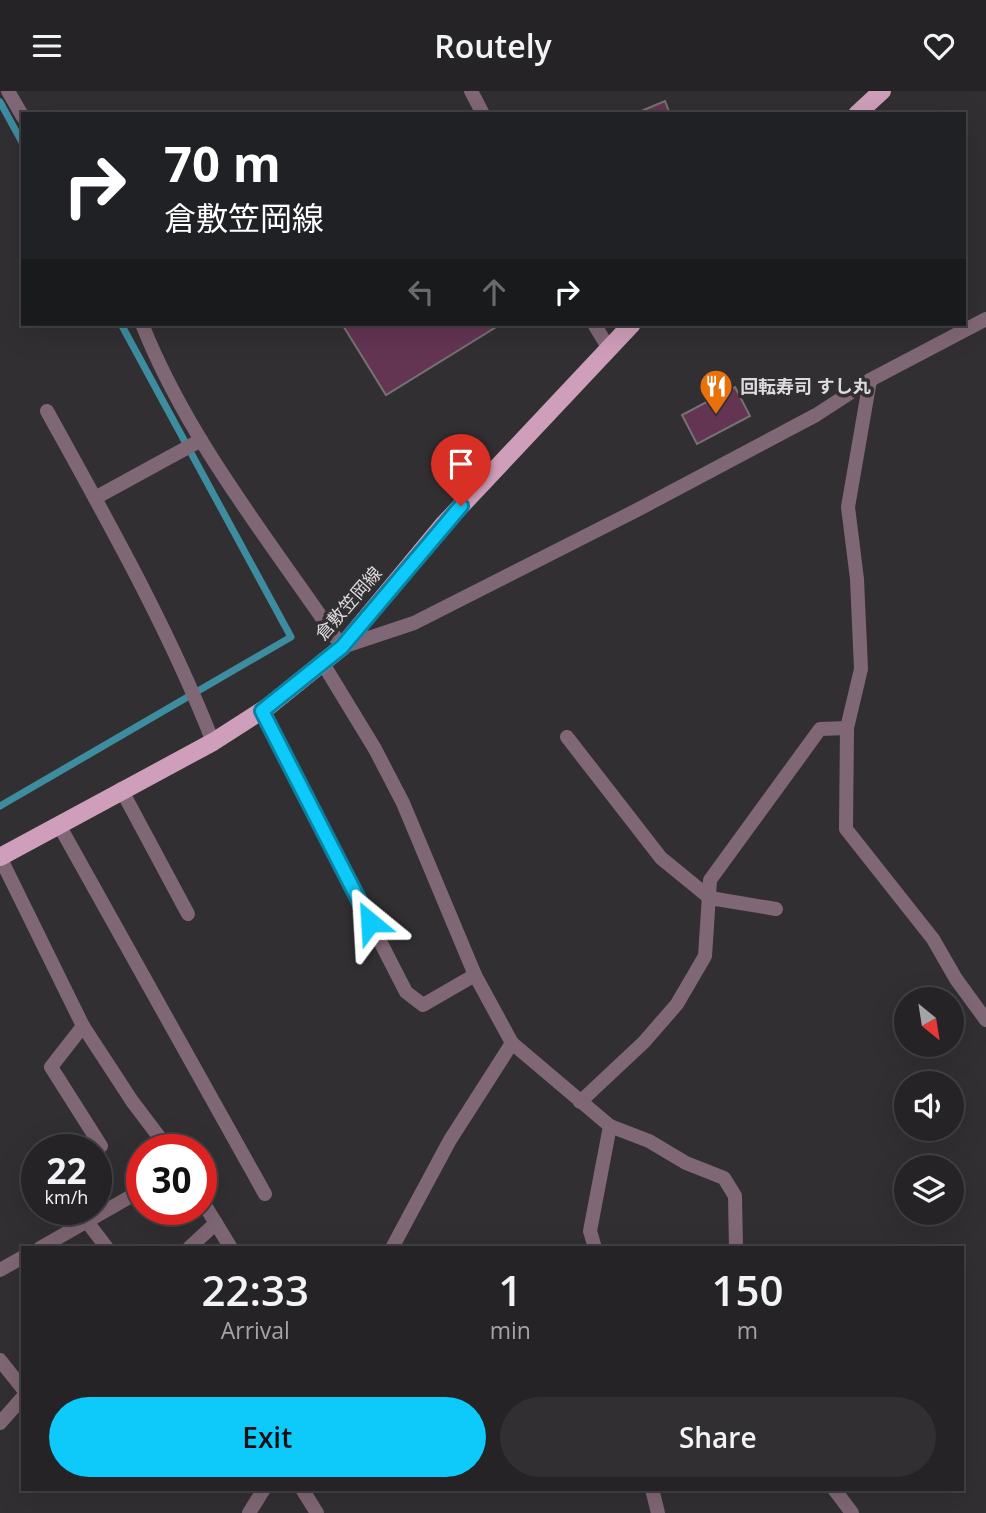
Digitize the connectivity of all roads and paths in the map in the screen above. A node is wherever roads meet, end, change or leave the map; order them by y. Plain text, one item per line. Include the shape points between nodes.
1 (8, 91) edge
2 (471, 91) edge
3 (882, 91) edge
4 (482, 112) edge
5 (859, 112) edge
6 (21, 114) edge
7 (986, 319) edge
8 (143, 326) edge
9 (595, 326) edge
10 (630, 326) edge
11 (608, 347) junction
12 (870, 380) junction
13 (47, 411) dead end
14 (199, 441) junction
15 (95, 498) junction
16 (342, 647) junction
17 (322, 663) junction
18 (262, 711) junction
19 (847, 728) junction
20 (566, 737) dead end
21 (213, 742) junction
22 (121, 789) junction
23 (60, 825) junction
24 (0, 857) edge
25 (710, 898) junction
26 (776, 909) dead end
27 (188, 914) dead end
28 (475, 975) junction
29 (986, 1020) edge
30 (83, 1026) junction
31 (512, 1043) junction
32 (580, 1102) junction
33 (610, 1126) junction
34 (93, 1134) edge
35 (157, 1134) edge
36 (265, 1194) dead end
37 (84, 1225) edge
38 (90, 1225) edge
39 (214, 1225) edge
40 (217, 1225) edge
41 (44, 1246) edge
42 (105, 1246) edge
43 (191, 1246) edge
44 (230, 1246) edge
45 (393, 1246) edge
46 (594, 1246) edge
47 (736, 1246) edge
48 (21, 1258) edge
49 (0, 1270) edge
50 (0, 1360) edge
51 (21, 1386) edge
52 (21, 1399) edge
53 (0, 1423) edge
54 (263, 1491) edge
55 (303, 1491) edge
56 (652, 1491) edge
57 (836, 1491) edge
58 (249, 1513) edge
59 (317, 1513) edge
60 (658, 1513) edge
61 (852, 1513) edge

1 - 6 street
2 - 4 street
3 - 5 main road
7 - 12 street
8 - 14 street via 161,372
9 - 11 street
10 - 11 main road, 倉敷笠岡線
11 - 16 main road, 倉敷笠岡線 via 443,525
12 - 16 street via 749,451 414,623
12 - 19 street via 848,507 861,669
13 - 15 street
14 - 15 street
14 - 16 street
15 - 21 street
16 - 17 main road, 倉敷笠岡線
17 - 18 main road, 倉敷笠岡線
17 - 28 street via 403,803
18 - 21 main road, 倉敷笠岡線
18 - 28 street via 406,992 423,1005
19 - 25 street via 820,729 710,880
19 - 29 street via 846,829 933,939
20 - 25 street via 661,858
21 - 22 main road, 倉敷笠岡線
22 - 23 main road, 倉敷笠岡線
22 - 27 street
23 - 24 main road, 倉敷笠岡線
23 - 36 street
24 - 30 street
25 - 26 street
25 - 32 street via 705,956 677,1004
28 - 31 street
30 - 34 street via 51,1067
30 - 35 street
31 - 32 street
31 - 45 street via 450,1140
32 - 33 street
33 - 46 street via 590,1231
33 - 47 street via 724,1178 735,1196
37 - 41 street
38 - 42 street
39 - 43 street
40 - 44 street
48 - 49 street
50 - 51 street
52 - 53 street
54 - 58 street
55 - 59 street
56 - 60 street
57 - 61 street

